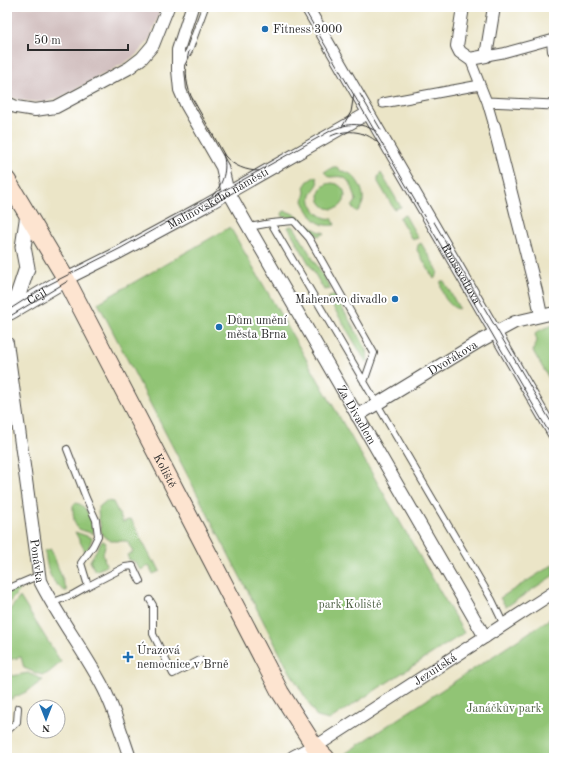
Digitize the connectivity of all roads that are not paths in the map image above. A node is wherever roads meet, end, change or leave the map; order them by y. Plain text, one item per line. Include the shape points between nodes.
1 (168, 7) edge
2 (192, 7) edge
3 (205, 7) edge
4 (307, 7) edge
5 (463, 7) edge
6 (494, 7) edge
7 (552, 40) edge
8 (551, 51) dead end
9 (486, 56) junction
10 (470, 59) junction
11 (178, 70) junction
12 (480, 85) junction
13 (487, 102) junction
14 (383, 103) dead end
15 (7, 104) edge
16 (554, 105) edge
17 (368, 113) junction
18 (494, 126) joint
19 (7, 180) edge
20 (229, 192) junction
21 (28, 214) junction
22 (272, 223) junction
23 (248, 227) junction
24 (66, 279) junction
25 (10, 312) edge
26 (554, 313) edge
27 (541, 316) junction
28 (495, 333) junction
29 (7, 343) edge
30 (364, 382) junction
31 (376, 404) junction
32 (357, 416) junction
33 (554, 434) edge
34 (67, 449) dead end
35 (40, 575) junction
36 (140, 581) dead end
37 (88, 586) junction
38 (7, 589) edge
39 (554, 592) edge
40 (150, 600) dead end
41 (51, 603) junction
42 (504, 625) junction
43 (485, 637) junction
44 (200, 660) dead end
45 (18, 708) dead end
46 (7, 731) edge
47 (321, 753) edge
48 (130, 758) edge
49 (294, 758) edge

1 - 15 street via 153,44 142,58 129,68 56,107 35,110
2 - 11 street, Za Divadlem via 178,50
3 - 11 lane via 189,51
4 - 17 street, Rooseveltova
5 - 10 street via 457,46 460,52
6 - 9 street
7 - 8 lane
7 - 9 street
9 - 10 street
10 - 12 street
11 - 20 street, Za Divadlem via 180,90 222,167
12 - 13 street
12 - 14 street
13 - 16 street
13 - 18 street
17 - 20 street, Malinovského náměstí
17 - 28 street, Rooseveltova
18 - 27 street
19 - 21 main road, Koliště
20 - 23 street, Za Divadlem
20 - 24 street, Malinovského náměstí
21 - 24 main road, Koliště
21 - 25 street via 24,248 27,268
22 - 23 lane
22 - 30 lane
22 - 30 lane via 294,221 309,238 374,353
23 - 32 street, Za Divadlem
24 - 25 street, Cejl
24 - 47 main road, Koliště via 280,692
26 - 27 street, Dvořákova
27 - 28 street, Dvořákova via 515,322
28 - 31 street, Dvořákova
28 - 33 street, Rooseveltova
29 - 35 street, Ponávka
30 - 31 lane
31 - 32 street, Dvořákova
31 - 42 lane via 492,600
32 - 43 street, Za Divadlem
34 - 37 lane via 96,520 98,536 81,563
35 - 38 lane
35 - 41 street, Ponávka via 40,581
36 - 37 lane via 133,566 125,566
37 - 41 lane
39 - 42 street, Jezuitská
40 - 44 lane via 153,605 153,634 173,674
41 - 48 street, Ponávka via 104,690
42 - 43 street, Jezuitská
43 - 47 street, Jezuitská
45 - 46 lane via 17,722
47 - 49 street

